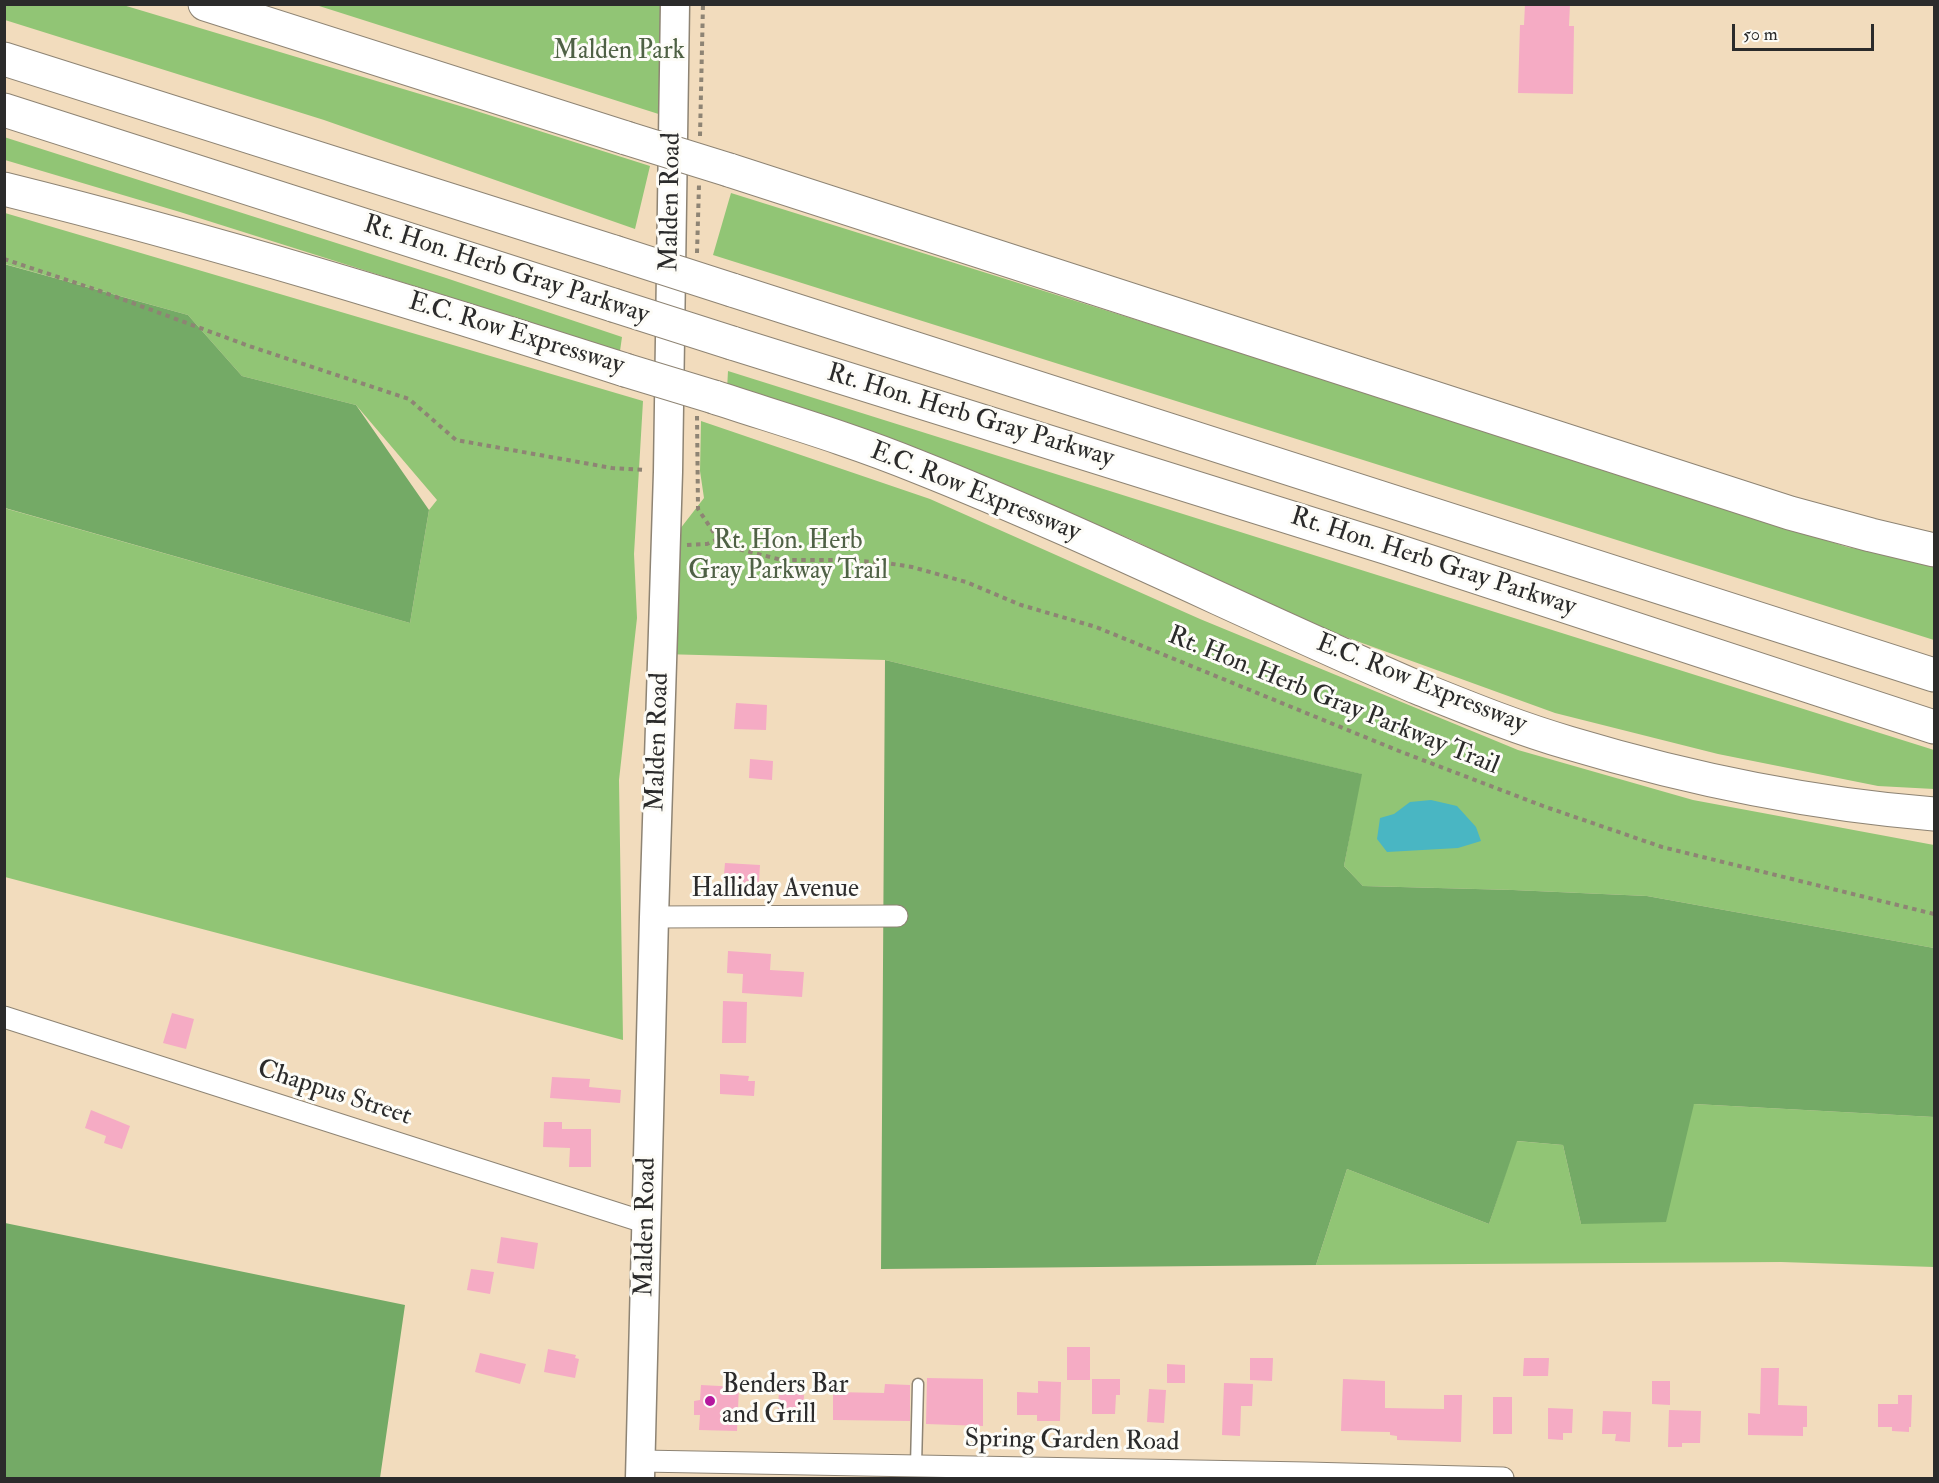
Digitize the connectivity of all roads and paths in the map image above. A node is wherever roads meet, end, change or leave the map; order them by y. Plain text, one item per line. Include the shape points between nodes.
1 (205, 4) edge
2 (675, 4) edge
3 (4, 59) edge
4 (4, 110) edge
5 (12, 190) edge
6 (4, 259) edge
7 (668, 472) junction
8 (666, 547) junction
9 (1935, 550) edge
10 (1935, 675) edge
11 (1935, 727) edge
12 (1935, 814) edge
13 (1935, 914) edge
14 (897, 916) dead end
15 (654, 917) junction
16 (4, 1017) edge
17 (647, 1223) junction
18 (918, 1384) dead end
19 (916, 1466) junction
20 (640, 1470) edge
21 (1307, 1476) edge
22 (1503, 1479) edge

1 - 9 highway, bridge via 1790,513
2 - 7 main road, Malden Road
3 - 10 highway, Rt. Hon. Herb Gray Parkway, bridge
4 - 11 highway, Rt. Hon. Herb Gray Parkway, bridge via 1388,548
5 - 12 highway, E.C. Row Expressway, bridge via 450,314 914,464 1416,687 1557,739 1739,787 1817,801
6 - 7 path via 409,399 456,440 612,468
7 - 8 main road, Malden Road
8 - 13 path, Rt. Hon. Herb Gray Parkway Trail via 707,544 718,539 769,558 868,561 912,567 966,582 1021,605 1096,627 1399,751 1662,847
8 - 15 main road, Malden Road
14 - 15 street, Halliday Avenue
15 - 17 main road, Malden Road
16 - 17 street, Chappus Street
17 - 20 main road, Malden Road
18 - 19 lane
19 - 20 street, Spring Garden Road
19 - 21 street, Spring Garden Road
21 - 22 street, Spring Garden Road

